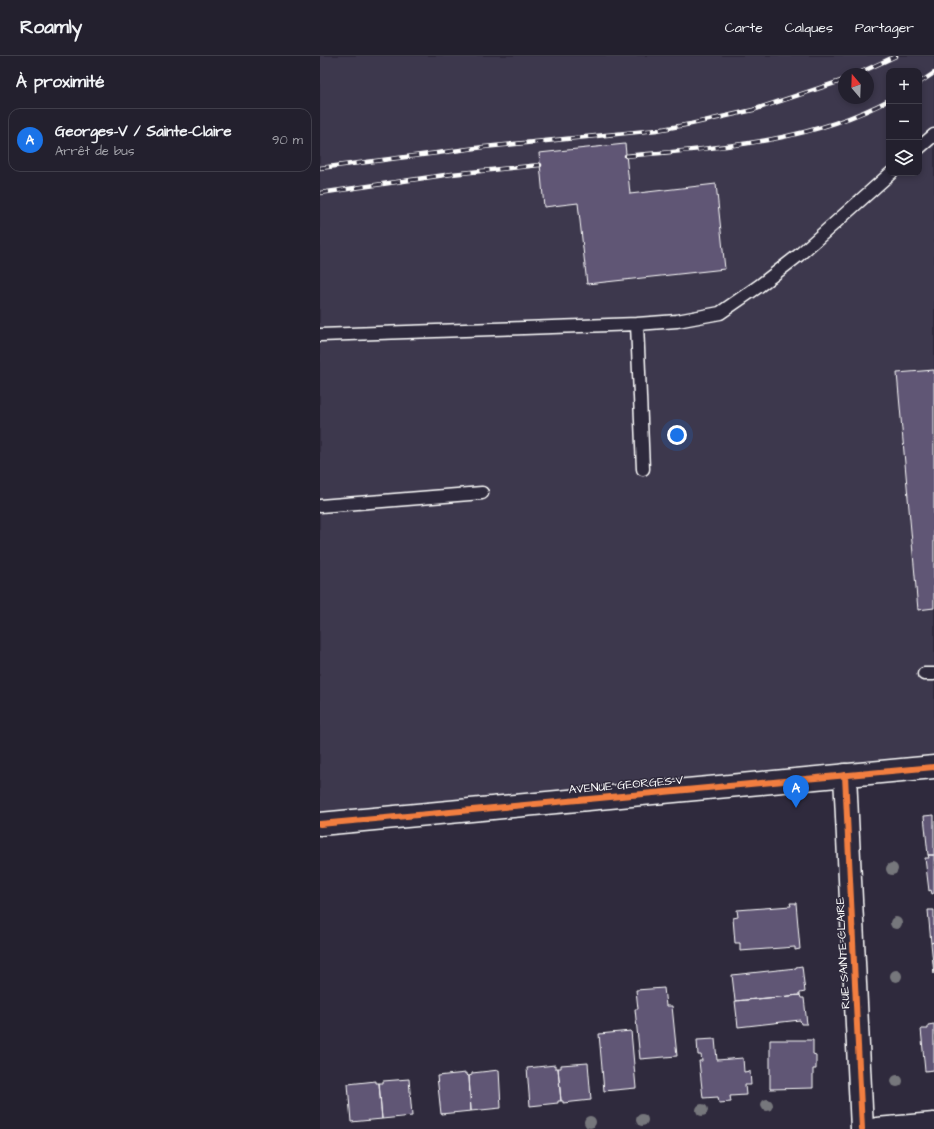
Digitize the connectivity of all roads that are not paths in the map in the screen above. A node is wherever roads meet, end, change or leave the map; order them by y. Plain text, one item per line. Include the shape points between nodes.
1 (934, 135) edge
2 (922, 145) edge
3 (888, 176) edge
4 (637, 324) junction
5 (320, 335) edge
6 (644, 469) dead end
7 (482, 493) dead end
8 (320, 506) edge
9 (934, 767) edge
10 (845, 775) junction
11 (320, 824) edge
12 (934, 1124) edge
13 (862, 1129) edge
14 (877, 1129) edge

1 - 2 lane
3 - 4 lane via 799,255 720,313 677,321
4 - 5 lane
4 - 6 lane
7 - 8 lane
9 - 10 street, AVENUE GEORGES-V
10 - 11 street, AVENUE GEORGES-V
10 - 13 street, RUE SAINTE-CLAIRE
12 - 14 street

